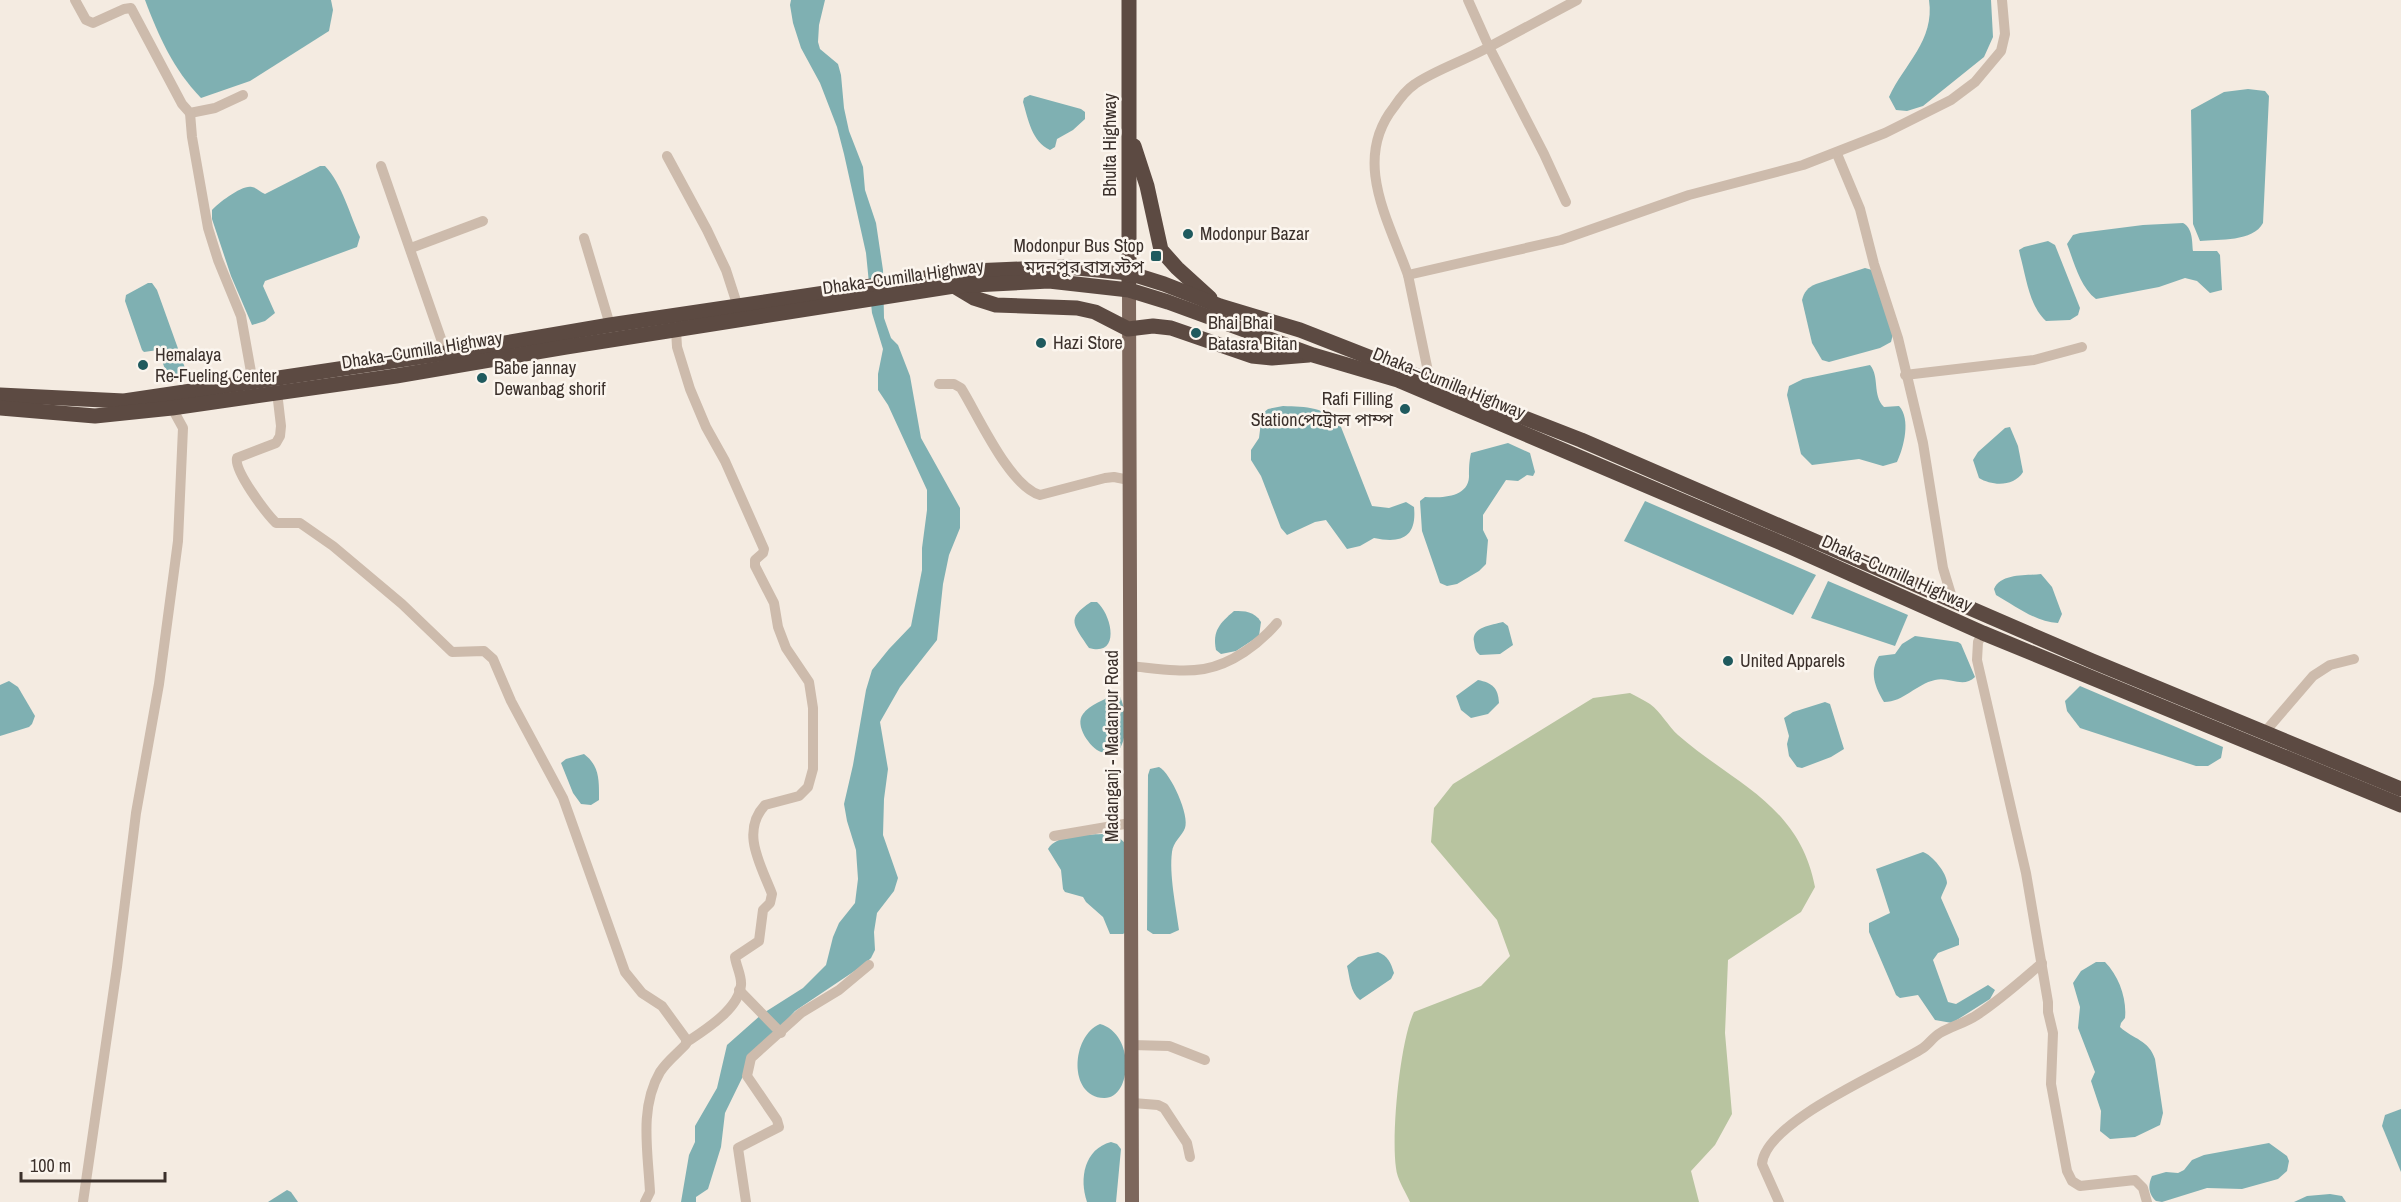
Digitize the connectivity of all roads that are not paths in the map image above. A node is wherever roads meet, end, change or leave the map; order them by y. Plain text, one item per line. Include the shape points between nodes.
1 (75, 0) edge
2 (1129, 0) edge
3 (1468, 0) edge
4 (1577, 0) edge
5 (2002, 0) edge
6 (1489, 47) junction
7 (243, 95) dead end
8 (190, 113) junction
9 (1130, 134) junction
10 (1837, 154) junction
11 (667, 156) dead end
12 (381, 166) dead end
13 (1566, 202) dead end
14 (483, 221) dead end
15 (584, 238) dead end
16 (411, 248) junction
17 (1129, 273) junction
18 (1408, 274) junction
19 (954, 286) junction
20 (894, 290) junction
21 (1129, 290) junction
22 (844, 298) junction
23 (1220, 306) junction
24 (738, 307) junction
25 (610, 325) junction
26 (1128, 329) junction
27 (676, 330) junction
28 (2082, 347) dead end
29 (446, 353) junction
30 (1313, 355) junction
31 (1905, 375) junction
32 (1430, 381) junction
33 (253, 383) junction
34 (939, 384) dead end
35 (278, 392) junction
36 (0, 395) edge
37 (0, 408) edge
38 (172, 408) junction
39 (1129, 480) junction
40 (1953, 601) junction
41 (1277, 623) dead end
42 (1983, 633) junction
43 (2354, 659) dead end
44 (1130, 666) junction
45 (2264, 733) junction
46 (2401, 789) edge
47 (2401, 805) edge
48 (1130, 822) junction
49 (1054, 836) dead end
50 (2042, 963) junction
51 (869, 966) dead end
52 (740, 990) junction
53 (781, 1032) junction
54 (687, 1042) junction
55 (1132, 1045) junction
56 (1205, 1060) dead end
57 (1133, 1103) junction
58 (1190, 1157) dead end
59 (83, 1202) edge
60 (645, 1202) edge
61 (746, 1202) edge
62 (1132, 1202) edge
63 (1779, 1202) edge
64 (2147, 1202) edge

1 - 8 street via 86,20 93,23 131,8
2 - 9 highway, Bhulta Highway
3 - 6 street
4 - 6 street
5 - 10 street via 2005,34 2001,51 1975,82 1951,100
6 - 13 street
6 - 18 street via 1407,90 1380,127 1372,164 1376,186
7 - 8 street via 215,108
8 - 33 street via 208,228 241,316
9 - 17 highway, Bhulta Highway
9 - 23 highway via 1161,250
10 - 18 street via 1689,195 1561,240
10 - 31 street via 1868,234
11 - 24 street via 714,244
12 - 16 street
14 - 16 street
15 - 25 street
16 - 29 street
17 - 20 highway, Dhaka–Cumilla Highway via 1055,268 972,271
17 - 21 highway, Bhulta Highway
17 - 23 highway, Dhaka–Cumilla Highway
18 - 32 street
19 - 20 highway, Dhaka–Cumilla Highway
19 - 21 highway, Dhaka–Cumilla Highway via 1049,281
19 - 26 highway via 996,305 1095,312
20 - 22 highway, Dhaka–Cumilla Highway
21 - 26 main road, Madanganj - Madanpur Road
21 - 30 highway, Dhaka–Cumilla Highway
22 - 24 highway, Dhaka–Cumilla Highway
22 - 27 highway, Dhaka–Cumilla Highway
23 - 32 highway, Dhaka–Cumilla Highway via 1300,330
24 - 25 highway, Dhaka–Cumilla Highway
25 - 29 highway, Dhaka–Cumilla Highway
26 - 30 highway via 1171,328 1252,356
26 - 39 main road, Madanganj - Madanpur Road
27 - 35 highway, Dhaka–Cumilla Highway
27 - 52 street via 690,389 764,549 755,566 774,603 786,648 808,682 813,708 813,768 808,787 799,796 765,805 752,826 753,842 772,898 763,910 759,941 735,957
28 - 31 street via 2034,360
29 - 33 highway, Dhaka–Cumilla Highway
30 - 42 highway, Dhaka–Cumilla Highway via 1398,380
31 - 40 street via 1923,443 1943,568
32 - 40 highway, Dhaka–Cumilla Highway via 1581,440
33 - 36 highway, Dhaka–Cumilla Highway via 124,401
34 - 39 street via 961,388 1005,464 1032,493 1040,495 1105,478
35 - 38 highway, Dhaka–Cumilla Highway
35 - 54 street via 280,436 276,443 237,458 236,466 243,480 276,523 300,523 333,546 452,652 484,651 493,658 511,701 563,798 625,972 642,993 662,1006
37 - 38 highway, Dhaka–Cumilla Highway via 95,416
38 - 59 street via 183,428 178,541
39 - 44 main road, Madanganj - Madanpur Road
40 - 45 highway, Dhaka–Cumilla Highway
41 - 44 street via 1259,643 1204,669
42 - 47 highway, Dhaka–Cumilla Highway
42 - 50 street via 1977,651 1980,679 2026,873
43 - 45 street via 2330,665 2313,676
44 - 48 main road, Madanganj - Madanpur Road
45 - 46 highway, Dhaka–Cumilla Highway
48 - 49 street
48 - 55 main road, Madanganj - Madanpur Road
50 - 63 street via 1977,1015 1848,1088 1783,1132 1762,1157
50 - 64 street via 2053,1033 2051,1084 2067,1171 2080,1186 2135,1180 2143,1188
51 - 53 street via 801,1013
52 - 53 street
52 - 54 street via 717,1022
53 - 61 street via 750,1058 747,1076 779,1127 738,1149
54 - 60 street via 661,1070 649,1096 646,1112 650,1192
55 - 56 street via 1169,1046
55 - 57 main road, Madanganj - Madanpur Road
57 - 58 street via 1164,1108 1187,1143
57 - 62 main road, Madanganj - Madanpur Road

